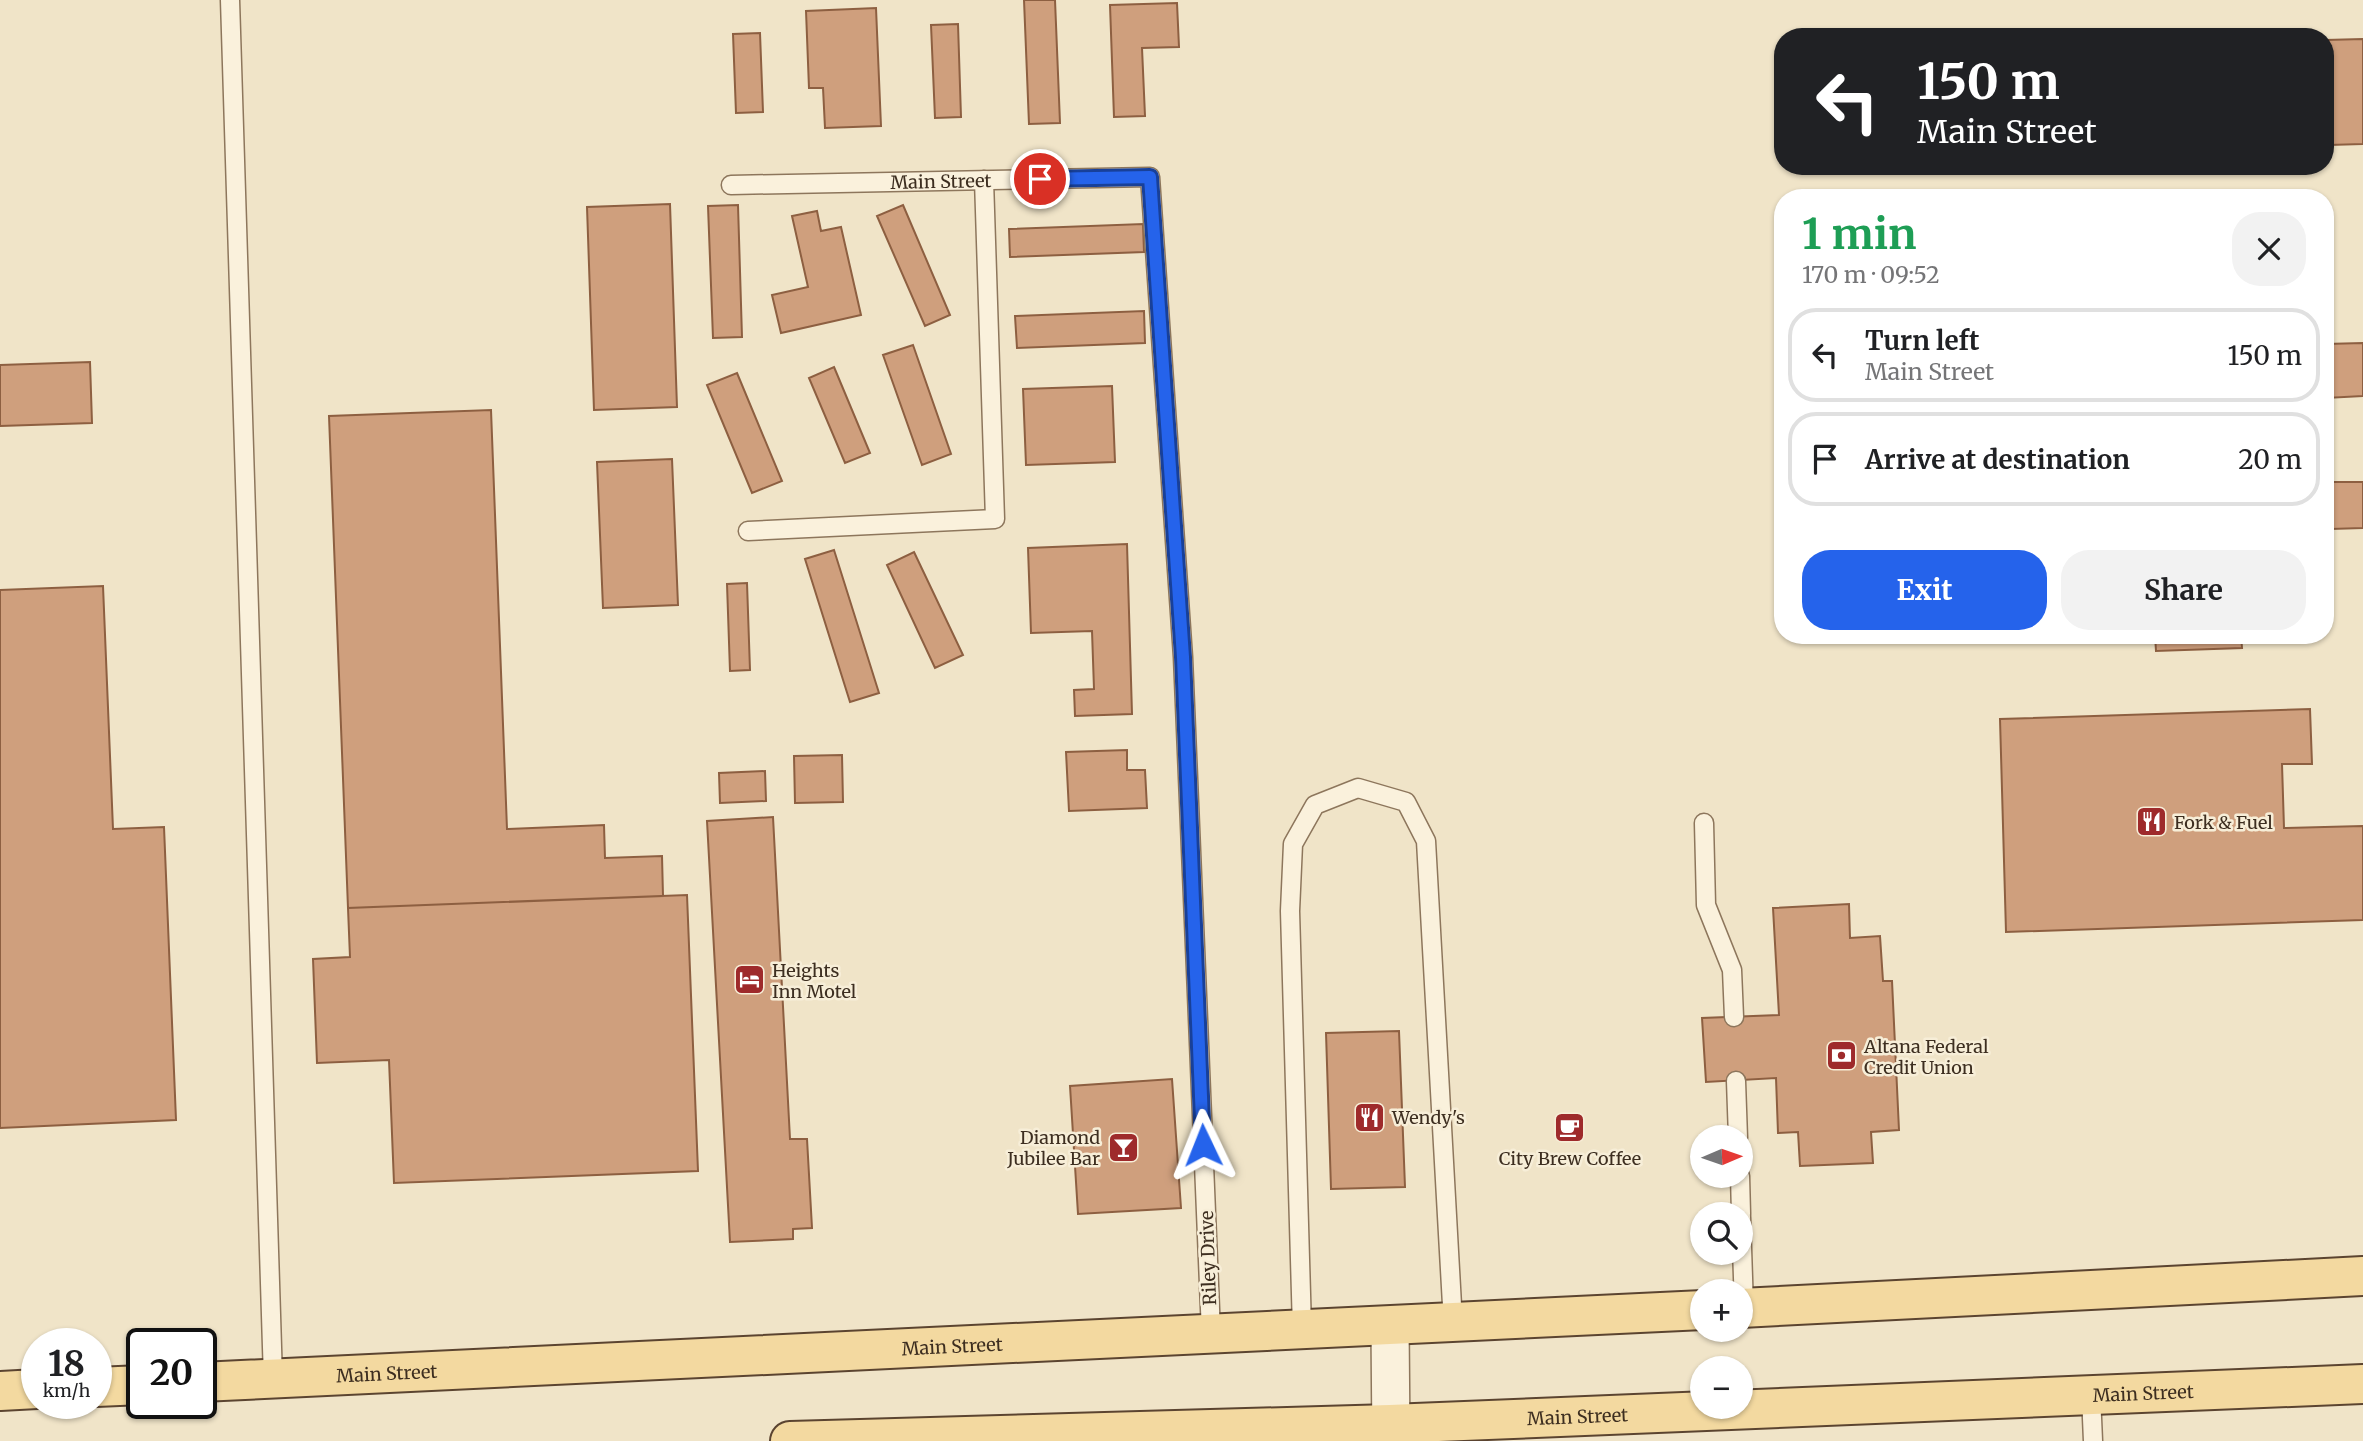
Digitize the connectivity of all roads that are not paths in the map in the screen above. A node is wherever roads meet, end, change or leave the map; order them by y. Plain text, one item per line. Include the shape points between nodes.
1 (230, 0) edge
2 (1150, 177) joint
3 (984, 180) junction
4 (731, 186) dead end
5 (748, 531) dead end
6 (1704, 823) dead end
7 (1734, 1017) dead end
8 (1737, 1081) dead end
9 (1738, 1125) edge
10 (2363, 1276) edge
11 (1753, 1307) edge
12 (1690, 1311) edge
13 (1452, 1323) junction
14 (1390, 1326) junction
15 (1302, 1329) junction
16 (1211, 1333) junction
17 (273, 1379) junction
18 (217, 1381) edge
19 (2363, 1384) edge
20 (21, 1390) edge
21 (0, 1391) edge
22 (2091, 1395) junction
23 (1391, 1432) edge
24 (790, 1441) edge
25 (2093, 1441) edge

1 - 17 lane
2 - 3 lane, Main Street
2 - 16 lane, Riley Drive via 1183,657
3 - 4 lane, Main Street
3 - 5 lane via 995,519
6 - 7 lane via 1706,905 1732,970
8 - 9 lane
10 - 11 main road
12 - 13 main road, Main Street
13 - 14 main road, Main Street
13 - 15 lane via 1426,841 1406,802 1358,788 1315,805 1293,844 1290,911
14 - 15 main road, Main Street
14 - 23 street
15 - 16 main road, Main Street
16 - 17 main road, Main Street
17 - 18 main road, Main Street
19 - 22 main road, Main Street
20 - 21 main road
22 - 23 main road, Main Street
22 - 25 lane
23 - 24 main road, Main Street

